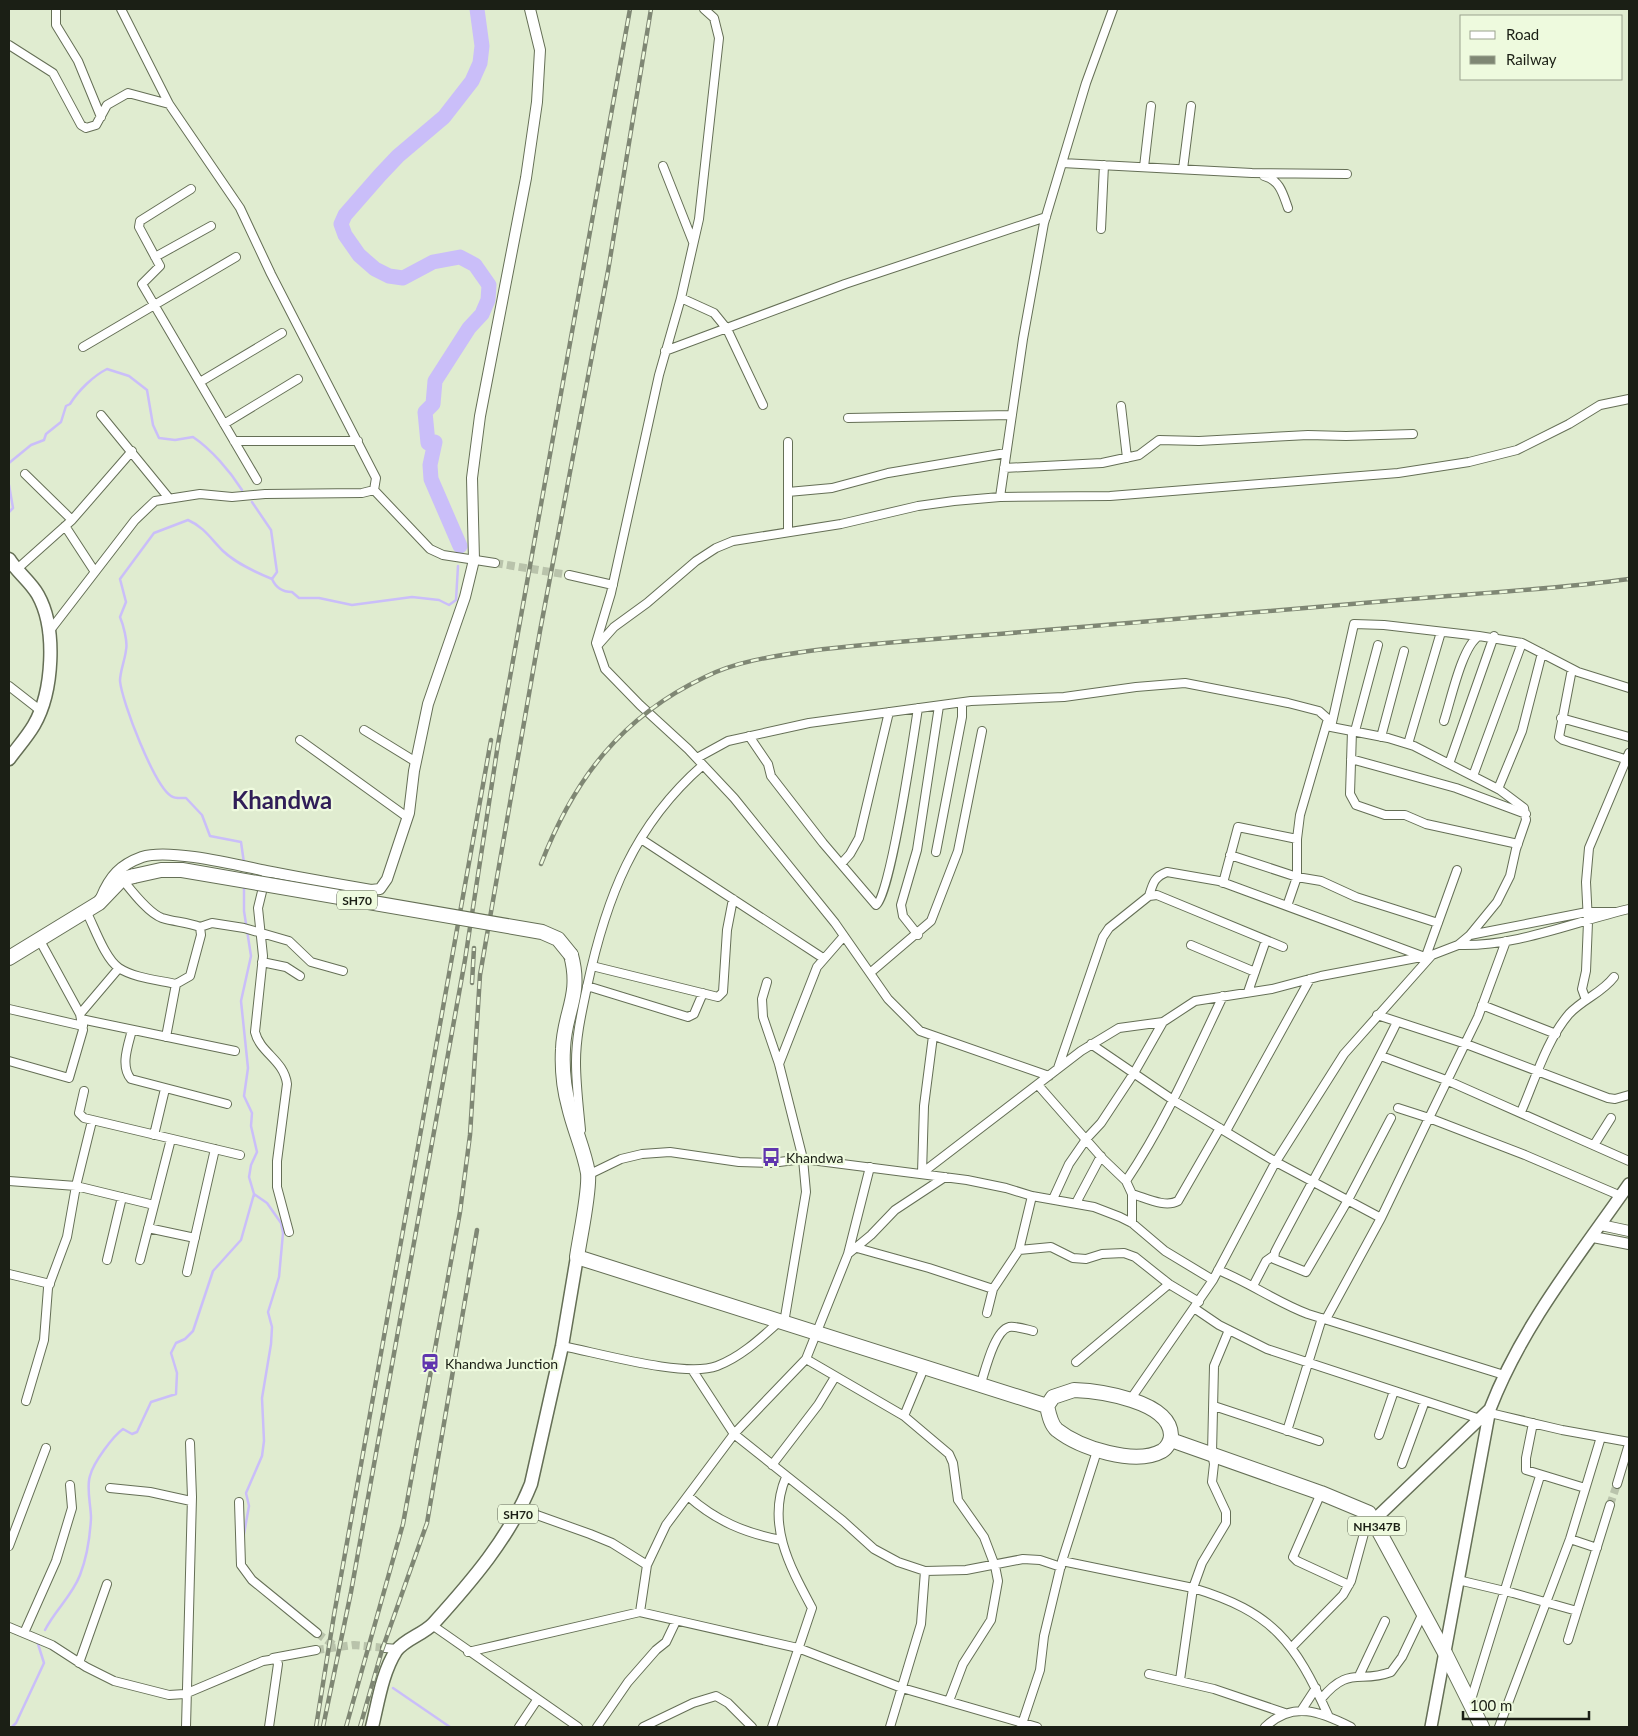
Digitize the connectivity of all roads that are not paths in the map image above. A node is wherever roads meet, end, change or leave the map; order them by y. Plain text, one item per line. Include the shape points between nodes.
1 (56, 9) edge
2 (122, 9) edge
3 (530, 9) edge
4 (704, 9) edge
5 (1113, 9) edge
6 (9, 45) edge
7 (169, 104) junction
8 (1151, 106) dead end
9 (1191, 106) dead end
10 (101, 118) junction
11 (1062, 163) junction
12 (663, 166) dead end
13 (1104, 166) junction
14 (1144, 167) junction
15 (1183, 169) junction
16 (1252, 173) junction
17 (1347, 174) dead end
18 (191, 189) dead end
19 (1288, 208) dead end
20 (1046, 217) junction
21 (211, 226) dead end
22 (1101, 229) dead end
23 (693, 242) junction
24 (155, 257) junction
25 (236, 257) dead end
26 (681, 298) junction
27 (154, 304) junction
28 (726, 329) junction
29 (282, 333) dead end
30 (83, 347) dead end
31 (666, 351) junction
32 (298, 379) dead end
33 (200, 382) junction
34 (1629, 399) edge
35 (763, 405) dead end
36 (1121, 406) dead end
37 (101, 415) dead end
38 (1012, 415) junction
39 (848, 418) dead end
40 (224, 424) junction
41 (1412, 434) dead end
42 (234, 441) junction
43 (358, 441) junction
44 (788, 442) dead end
45 (132, 452) junction
46 (1006, 453) junction
47 (1127, 458) junction
48 (1004, 468) junction
49 (25, 474) dead end
50 (257, 480) dead end
51 (374, 490) junction
52 (788, 492) junction
53 (1000, 497) junction
54 (168, 498) junction
55 (72, 520) junction
56 (65, 526) junction
57 (788, 532) junction
58 (9, 559) edge
59 (474, 560) junction
60 (495, 563) tunnel mouth
61 (16, 570) junction
62 (95, 572) junction
63 (570, 576) tunnel mouth
64 (613, 585) junction
65 (1441, 632) junction
66 (48, 633) junction
67 (1480, 636) junction
68 (1494, 636) junction
69 (1522, 643) junction
70 (1378, 645) dead end
71 (597, 647) junction
72 (1404, 651) dead end
73 (1542, 653) junction
74 (1572, 669) junction
75 (9, 686) edge
76 (1629, 688) edge
77 (962, 703) junction
78 (939, 706) junction
79 (918, 708) junction
80 (41, 711) junction
81 (889, 712) junction
82 (1561, 718) junction
83 (1444, 721) dead end
84 (1328, 727) junction
85 (364, 730) dead end
86 (982, 731) dead end
87 (1353, 731) junction
88 (749, 736) junction
89 (1381, 737) junction
90 (1629, 737) edge
91 (300, 740) dead end
92 (1408, 744) junction
93 (1629, 757) edge
94 (697, 758) junction
95 (9, 759) edge
96 (1351, 760) junction
97 (416, 762) junction
98 (1449, 764) junction
99 (703, 765) junction
100 (1473, 776) junction
101 (1498, 789) junction
102 (1526, 814) junction
103 (407, 818) junction
104 (641, 839) junction
105 (1297, 839) junction
106 (1518, 844) junction
107 (936, 852) dead end
108 (1230, 855) junction
109 (841, 864) junction
110 (1457, 870) dead end
111 (267, 871) junction
112 (1297, 877) junction
113 (128, 878) junction
114 (1223, 883) junction
115 (1149, 896) junction
116 (734, 899) junction
117 (99, 903) junction
118 (1287, 906) junction
119 (1629, 909) edge
120 (86, 910) junction
121 (1588, 912) junction
122 (1616, 912) junction
123 (1588, 922) junction
124 (1438, 924) junction
125 (200, 927) junction
126 (261, 933) junction
127 (918, 935) junction
128 (1470, 935) junction
129 (844, 936) junction
130 (39, 940) junction
131 (1266, 940) junction
132 (1506, 941) junction
133 (1191, 945) dead end
134 (1458, 946) junction
135 (1283, 947) dead end
136 (1427, 956) junction
137 (9, 957) edge
138 (823, 958) junction
139 (262, 962) junction
140 (592, 966) junction
141 (119, 968) junction
142 (343, 971) dead end
143 (1255, 972) junction
144 (870, 973) junction
145 (300, 976) dead end
146 (1614, 978) dead end
147 (1310, 979) junction
148 (767, 982) dead end
149 (176, 984) junction
150 (588, 986) junction
151 (1248, 992) junction
152 (703, 993) junction
153 (1223, 996) junction
154 (1586, 1000) junction
155 (1482, 1005) junction
156 (9, 1009) edge
157 (1377, 1015) junction
158 (81, 1020) junction
159 (1163, 1022) junction
160 (1398, 1022) junction
161 (132, 1030) junction
162 (1556, 1034) junction
163 (933, 1036) junction
164 (166, 1037) junction
165 (1091, 1044) junction
166 (1466, 1044) junction
167 (235, 1051) dead end
168 (1381, 1056) junction
169 (9, 1061) edge
170 (779, 1064) junction
171 (1058, 1069) junction
172 (1539, 1072) junction
173 (1134, 1073) junction
174 (1048, 1076) junction
175 (1446, 1080) junction
176 (1038, 1085) junction
177 (165, 1089) junction
178 (84, 1091) dead end
179 (1629, 1095) edge
180 (1173, 1100) junction
181 (227, 1104) dead end
182 (1398, 1108) dead end
183 (1521, 1112) junction
184 (1391, 1118) dead end
185 (1429, 1118) junction
186 (1611, 1118) dead end
187 (92, 1121) junction
188 (1223, 1130) junction
189 (154, 1135) junction
190 (1087, 1138) junction
191 (171, 1139) junction
192 (1594, 1145) junction
193 (582, 1146) junction
194 (215, 1149) junction
195 (240, 1155) dead end
196 (1101, 1156) junction
197 (802, 1159) junction
198 (1629, 1161) edge
199 (1276, 1162) junction
200 (870, 1167) junction
201 (922, 1173) junction
202 (588, 1175) junction
203 (945, 1177) junction
204 (9, 1180) edge
205 (1126, 1181) junction
206 (1312, 1181) junction
207 (1629, 1184) edge
208 (76, 1186) junction
209 (1132, 1194) junction
210 (1032, 1196) junction
211 (1621, 1196) junction
212 (122, 1197) junction
213 (1053, 1199) junction
214 (1348, 1200) junction
215 (1076, 1203) junction
216 (154, 1205) junction
217 (1381, 1218) junction
218 (1132, 1223) junction
219 (1601, 1225) junction
220 (148, 1228) junction
221 (1629, 1231) edge
222 (289, 1232) dead end
223 (1592, 1237) junction
224 (195, 1238) junction
225 (1629, 1244) edge
226 (857, 1248) junction
227 (1019, 1250) junction
228 (848, 1254) junction
229 (578, 1256) junction
230 (1273, 1256) junction
231 (107, 1260) dead end
232 (140, 1260) dead end
233 (1218, 1270) junction
234 (187, 1272) dead end
235 (9, 1274) edge
236 (1213, 1280) junction
237 (50, 1284) junction
238 (1169, 1284) junction
239 (1253, 1286) junction
240 (993, 1290) junction
241 (1197, 1305) junction
242 (987, 1313) dead end
243 (1324, 1319) junction
244 (782, 1322) junction
245 (1229, 1330) junction
246 (1033, 1331) dead end
247 (818, 1333) junction
248 (562, 1346) junction
249 (806, 1359) junction
250 (1076, 1362) dead end
251 (1308, 1362) junction
252 (924, 1368) junction
253 (693, 1371) junction
254 (1504, 1375) junction
255 (835, 1377) junction
256 (980, 1386) junction
257 (1394, 1391) junction
258 (26, 1400) dead end
259 (1130, 1400) junction
260 (1425, 1401) junction
261 (1047, 1406) junction
262 (1214, 1406) junction
263 (1487, 1414) junction
264 (904, 1416) junction
265 (1533, 1423) junction
266 (1287, 1431) junction
267 (734, 1434) junction
268 (1379, 1435) dead end
269 (1600, 1437) junction
270 (1170, 1440) junction
271 (1319, 1441) dead end
272 (190, 1443) dead end
273 (1629, 1443) edge
274 (46, 1448) dead end
275 (1096, 1450) junction
276 (1212, 1454) junction
277 (1402, 1464) dead end
278 (772, 1465) junction
279 (1540, 1476) junction
280 (786, 1477) junction
281 (1617, 1484) tunnel mouth
282 (70, 1485) dead end
283 (110, 1488) dead end
284 (1585, 1488) junction
285 (1321, 1493) junction
286 (688, 1496) junction
287 (191, 1501) junction
288 (238, 1502) dead end
289 (1610, 1505) tunnel mouth
290 (520, 1509) junction
291 (1372, 1517) junction
292 (1570, 1539) junction
293 (781, 1540) junction
294 (9, 1546) edge
295 (1597, 1548) junction
296 (1061, 1564) junction
297 (647, 1565) junction
298 (995, 1566) junction
299 (925, 1571) junction
300 (1458, 1580) junction
301 (106, 1584) dead end
302 (1349, 1585) junction
303 (1193, 1588) junction
304 (1506, 1591) junction
305 (1546, 1604) junction
306 (1577, 1611) junction
307 (640, 1612) junction
308 (1423, 1614) junction
309 (676, 1621) junction
310 (1385, 1621) dead end
311 (432, 1625) junction
312 (9, 1627) edge
313 (24, 1633) junction
314 (317, 1633) tunnel mouth
315 (1568, 1640) dead end
316 (1292, 1647) junction
317 (385, 1648) tunnel mouth
318 (798, 1648) junction
319 (398, 1649) junction
320 (316, 1650) tunnel mouth
321 (468, 1652) junction
322 (1445, 1653) junction
323 (273, 1658) junction
324 (79, 1663) junction
325 (1149, 1674) dead end
326 (1360, 1676) junction
327 (1180, 1680) junction
328 (902, 1688) junction
329 (1316, 1688) junction
330 (185, 1694) junction
331 (1321, 1699) junction
332 (537, 1700) junction
333 (949, 1701) junction
334 (1470, 1704) junction
335 (1301, 1711) junction
336 (1285, 1713) junction
337 (1328, 1715) junction
338 (1021, 1725) edge
339 (186, 1727) edge
340 (269, 1727) edge
341 (372, 1727) edge
342 (519, 1727) edge
343 (578, 1727) edge
344 (597, 1727) edge
345 (643, 1727) edge
346 (752, 1727) edge
347 (772, 1727) edge
348 (890, 1727) edge
349 (1037, 1727) edge
350 (1265, 1727) edge
351 (1352, 1727) edge
352 (1431, 1727) edge
353 (1482, 1727) edge
354 (1499, 1727) edge

1 - 10 street via 56,25 78,61
2 - 7 street
3 - 59 street via 540,50 537,102 526,178 480,416 472,478
4 - 23 street via 714,18 719,38 708,150
5 - 11 street
6 - 10 street via 53,73 81,125 96,126
7 - 10 street via 131,93 108,105
7 - 43 street via 240,208
8 - 14 street
9 - 15 street
11 - 13 street
11 - 20 street
12 - 23 street
13 - 14 street
13 - 22 street
14 - 15 street
15 - 16 street
16 - 17 street
16 - 19 street via 1271,178 1281,188
18 - 24 street via 140,222 139,228
20 - 28 street via 845,284
20 - 38 street
21 - 24 street
23 - 26 street
24 - 27 street via 160,268 142,284
25 - 27 street
26 - 28 street via 714,312
26 - 31 street
27 - 30 street
27 - 33 street
28 - 31 street
28 - 35 street
29 - 33 street
31 - 64 street
32 - 40 street
33 - 40 street
34 - 53 street via 1600,406 1517,450 1398,473 1110,496
36 - 47 street
37 - 45 street
38 - 39 street
38 - 46 street
40 - 42 street
41 - 47 street via 1159,440 1139,455
42 - 43 street
42 - 50 street
43 - 51 street via 376,478
44 - 52 street
45 - 54 street
45 - 55 street
46 - 48 street
46 - 52 street via 888,472 832,488
47 - 48 street via 1102,463
48 - 53 street
49 - 55 street
51 - 54 street via 232,497 200,494
51 - 59 street via 430,549 443,555
52 - 57 street
53 - 57 street via 918,506 841,524
54 - 62 street via 155,501 135,520
55 - 56 street
56 - 61 street
56 - 62 street
57 - 71 street via 733,541 716,548 614,627
58 - 61 main road
59 - 60 street
59 - 97 street via 465,597 428,704
61 - 66 main road via 37,594 45,612
62 - 66 street
63 - 64 street
64 - 71 street
65 - 67 street
65 - 84 street via 1354,624
65 - 92 street
66 - 80 main road via 50,654
67 - 68 street
67 - 83 street via 1472,640
68 - 69 street
68 - 98 street
69 - 73 street
69 - 100 street
70 - 87 street
71 - 94 street via 605,669
72 - 89 street
73 - 74 street
73 - 101 street via 1522,731
74 - 76 street
74 - 82 street
75 - 80 street
77 - 78 street
77 - 84 street via 1001,698 1064,697 1185,683 1319,711 1328,719
77 - 107 street via 958,744
78 - 79 street
78 - 127 street via 917,850 901,905 903,916
79 - 81 street
79 - 109 street via 890,872 879,904 873,904
80 - 95 main road
81 - 88 street via 810,723
81 - 109 street via 859,838
82 - 90 street
82 - 93 street via 1558,732 1562,740
84 - 87 street
84 - 105 street via 1300,815
85 - 97 street
86 - 127 street via 958,851 931,921
87 - 89 street
87 - 96 street
88 - 94 street via 728,741
88 - 109 street via 768,764 772,776
89 - 92 street
91 - 103 street
92 - 98 street
93 - 121 street via 1589,848
94 - 99 street
96 - 102 street via 1456,788
96 - 106 street via 1350,794 1356,804 1385,815 1405,815 1426,824
97 - 103 street
98 - 100 street
99 - 104 street via 658,811
99 - 129 street via 734,798
100 - 101 street
101 - 102 street via 1516,801
102 - 106 street
103 - 111 street via 387,878 380,889
104 - 116 street
104 - 140 street via 610,901
105 - 108 street via 1238,827
105 - 112 street
106 - 128 street via 1510,876 1497,902
108 - 112 street
108 - 114 street
110 - 124 street
111 - 117 street via 206,860 144,856 114,872
111 - 126 street via 258,908
112 - 118 street
112 - 124 street via 1321,882
113 - 117 highway
113 - 125 street via 139,900 160,917
113 - 193 highway, SH70, bridge via 160,870 182,870 542,932 558,939 571,955 576,972 576,990 563,1049 568,1107
114 - 115 street via 1167,872 1154,880
114 - 118 street
115 - 131 street via 1158,895
115 - 171 street via 1103,937
116 - 138 street
116 - 152 street via 727,930 723,992 718,997
117 - 120 highway
118 - 136 street
119 - 122 street
120 - 130 highway
120 - 141 street via 111,961
121 - 122 street
121 - 123 street
121 - 128 street
122 - 123 street
123 - 132 street
123 - 154 street via 1582,989
124 - 136 street
125 - 126 street via 212,923
125 - 149 street via 201,935 190,976
126 - 139 street
126 - 142 street via 294,943 311,962
127 - 144 street
128 - 134 street
129 - 138 street
129 - 144 street
130 - 137 highway
130 - 158 street
131 - 135 street
131 - 143 street
132 - 134 street
132 - 155 street
133 - 143 street
134 - 136 street
136 - 147 street
136 - 157 street
138 - 170 street via 810,982
139 - 145 street via 286,967
139 - 222 street via 255,1032 259,1042 286,1074 276,1161 277,1187
140 - 150 street
140 - 152 street
141 - 149 street
141 - 158 street
143 - 151 street
144 - 163 street via 907,1020 920,1031
146 - 154 street via 1607,987
147 - 151 street
147 - 188 street
148 - 170 street via 761,1007
149 - 164 street
150 - 152 street via 688,1017 694,1014
150 - 193 street via 578,1032 576,1061
151 - 153 street
153 - 159 street via 1195,1001
153 - 180 street
154 - 162 street via 1570,1014
155 - 162 street
155 - 166 street
156 - 158 street
157 - 160 street
157 - 199 street via 1344,1054
158 - 161 street
158 - 169 street via 83,1030 69,1078
159 - 165 street via 1118,1028
159 - 173 street
160 - 166 street
160 - 168 street
161 - 164 street
161 - 177 street via 126,1072 131,1079
162 - 172 street
163 - 174 street
163 - 201 street via 924,1106
164 - 167 street
165 - 171 street
165 - 173 street
166 - 172 street
166 - 175 street
168 - 175 street
168 - 206 street
170 - 197 street
171 - 174 street
172 - 179 street via 1615,1099
172 - 183 street
173 - 180 street
173 - 190 street via 1101,1123
174 - 176 street
175 - 183 street
175 - 185 street
176 - 190 street
176 - 201 street
177 - 181 street
177 - 189 street
178 - 187 street via 80,1116
180 - 188 street
180 - 205 street
182 - 185 street
183 - 192 street
184 - 214 street
185 - 211 street
185 - 217 street
186 - 192 street
187 - 189 street
187 - 208 street
188 - 199 street
188 - 209 street via 1178,1201 1164,1203
189 - 191 street
190 - 196 street
190 - 213 street via 1069,1164
191 - 194 street
191 - 216 street
192 - 198 street
193 - 202 highway, SH70
194 - 195 street
194 - 224 street
196 - 205 street
196 - 215 street
197 - 200 street
197 - 202 street via 771,1163 670,1152 642,1154 621,1159
197 - 244 street via 806,1192
199 - 206 street
199 - 233 street
200 - 201 street
200 - 228 street
201 - 203 street
202 - 229 highway, SH70
203 - 210 street
203 - 226 street via 895,1210
204 - 208 street
205 - 209 street
206 - 214 street
206 - 230 street
207 - 211 main road
208 - 212 street
208 - 237 street via 67,1237
209 - 218 street
210 - 213 street
210 - 227 street
211 - 219 main road
212 - 216 street
212 - 231 street
213 - 215 street
214 - 217 street
214 - 230 street via 1306,1272 1302,1273
215 - 218 street via 1107,1211
216 - 220 street
217 - 243 street
218 - 236 street via 1165,1251
219 - 221 street
219 - 223 main road
220 - 224 street
220 - 232 street
223 - 225 street
223 - 254 main road via 1547,1299
224 - 234 street
226 - 228 street
226 - 240 street
227 - 238 street via 1051,1247 1073,1258 1086,1259 1124,1253 1141,1261
227 - 240 street
228 - 247 street
229 - 244 highway
229 - 248 main road, SH70
230 - 239 street via 1266,1261
233 - 236 street
233 - 239 street
235 - 237 street
236 - 241 street
237 - 258 street via 44,1340
238 - 241 street
238 - 250 street
239 - 243 street via 1290,1307
240 - 242 street
241 - 245 street
241 - 259 street
243 - 251 street
243 - 254 street
244 - 247 highway
244 - 253 street via 734,1357
245 - 251 street via 1267,1349
245 - 262 street via 1214,1366
246 - 256 street via 1016,1327 1002,1331
247 - 249 street
247 - 252 highway
248 - 253 street
248 - 290 main road, SH70 via 531,1484
249 - 255 street
249 - 267 street
251 - 257 street
251 - 266 street
252 - 256 highway
252 - 264 street
253 - 267 street
254 - 263 main road
255 - 264 street
255 - 278 street
256 - 261 highway
257 - 260 street
257 - 268 street
259 - 261 highway via 1112,1394 1074,1390 1053,1397
259 - 270 highway via 1163,1418 1168,1425
260 - 263 street
260 - 277 street
261 - 275 highway via 1056,1430
262 - 266 street
262 - 276 street
263 - 265 street
263 - 291 main road
263 - 300 main road
264 - 298 street via 949,1454 958,1500 984,1537
265 - 269 street
265 - 279 street via 1525,1466 1526,1470
266 - 271 street
267 - 278 street
267 - 286 street
269 - 273 street
269 - 284 street
270 - 275 highway via 1162,1451 1149,1455 1133,1457
270 - 276 highway, NH347B
272 - 287 street
273 - 281 street
274 - 294 street
275 - 296 street
276 - 285 highway, NH347B
276 - 303 street via 1212,1482 1226,1512 1226,1523 1202,1563
278 - 280 street
279 - 284 street
279 - 304 street
280 - 293 street via 779,1503
280 - 299 street via 874,1549
282 - 313 street via 72,1508 56,1561
283 - 287 street
284 - 292 street
285 - 291 highway, NH347B
285 - 302 street via 1293,1557
286 - 293 street via 698,1506 735,1528
286 - 297 street via 666,1525
287 - 330 street
288 - 314 street via 241,1564 252,1580
289 - 295 street
290 - 297 street via 597,1537
290 - 311 main road, SH70 via 494,1550
291 - 302 street
291 - 308 highway, NH347B
292 - 295 street
292 - 305 street
293 - 318 street via 812,1608
295 - 306 street
296 - 298 street via 1023,1559
296 - 303 street
296 - 338 street via 1044,1636 1040,1670
297 - 307 street
298 - 299 street
298 - 333 street via 998,1591 991,1620 963,1664
299 - 328 street via 921,1624
300 - 304 street
300 - 322 main road
301 - 324 street
302 - 316 street
303 - 316 street via 1256,1614 1272,1625
303 - 327 street
304 - 305 street
304 - 334 street
305 - 306 street
305 - 354 street
306 - 315 street
307 - 309 street
307 - 321 street
308 - 322 highway, NH347B
308 - 326 street via 1394,1670 1388,1674
309 - 318 street
309 - 344 street via 666,1642 628,1682
310 - 326 street
311 - 319 main road, SH70
311 - 321 street
312 - 313 street
313 - 324 street via 52,1645
316 - 329 street
317 - 319 street
318 - 328 street
318 - 347 street
319 - 341 main road, SH70 via 383,1683
320 - 323 street
321 - 332 street
322 - 334 highway, NH347B
322 - 352 main road
323 - 330 street
323 - 340 street via 278,1664
324 - 330 street via 114,1681 169,1695
325 - 327 street
326 - 331 street via 1333,1685
327 - 336 street
328 - 333 street
328 - 348 street
329 - 331 street
329 - 335 street
330 - 339 street
331 - 337 street
332 - 342 street
332 - 343 street
333 - 338 street
334 - 353 highway, NH347B
335 - 336 street via 1294,1709
335 - 337 street
336 - 350 street
337 - 351 street
338 - 349 street
345 - 346 street via 693,1703 716,1696 728,1703

